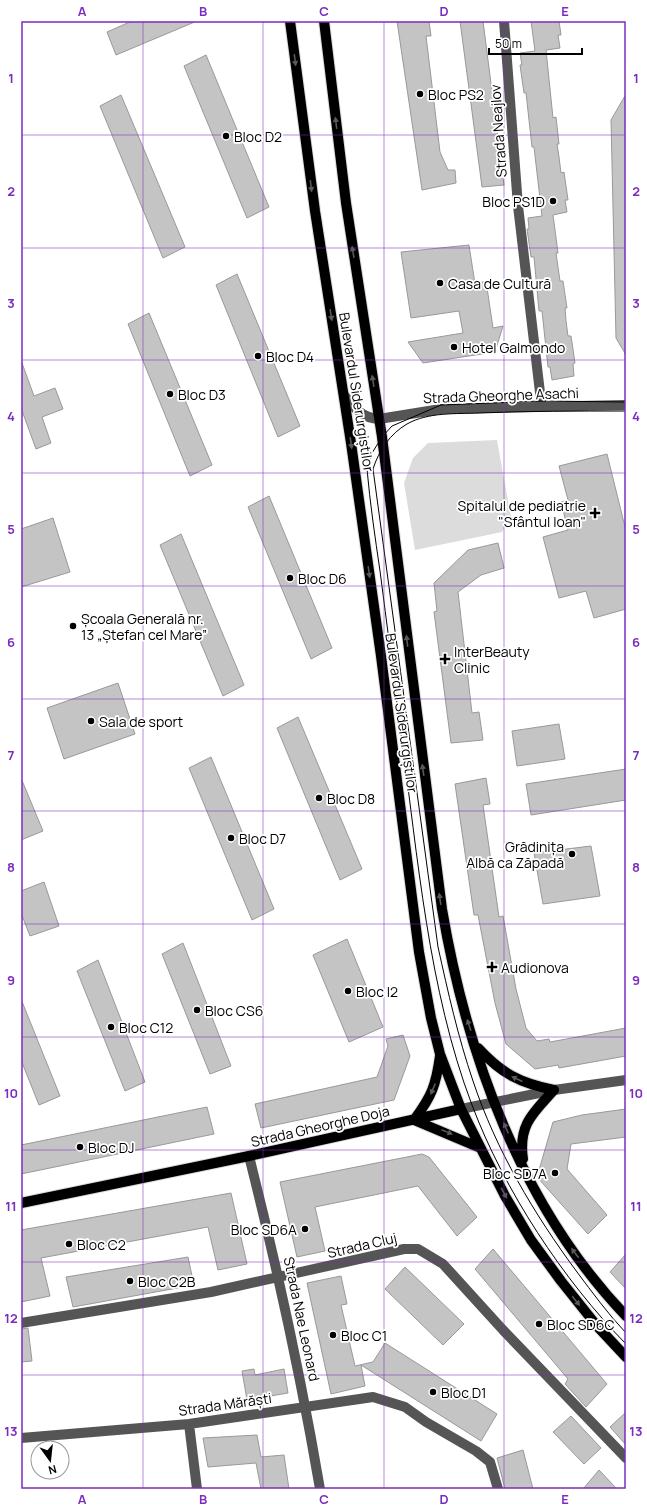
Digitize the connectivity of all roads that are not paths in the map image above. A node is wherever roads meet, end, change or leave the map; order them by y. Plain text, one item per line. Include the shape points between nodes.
1 (290, 21) edge
2 (324, 21) edge
3 (504, 21) edge
4 (344, 395) junction
5 (626, 405) edge
6 (540, 406) junction
7 (379, 419) junction
8 (475, 1044) junction
9 (440, 1054) junction
10 (626, 1080) edge
11 (554, 1090) junction
12 (495, 1102) junction
13 (461, 1109) junction
14 (414, 1120) junction
15 (478, 1147) junction
16 (249, 1156) junction
17 (525, 1174) junction
18 (21, 1203) edge
19 (279, 1278) junction
20 (626, 1316) edge
21 (21, 1323) edge
22 (626, 1357) edge
23 (306, 1407) junction
24 (189, 1424) junction
25 (21, 1438) edge
26 (626, 1458) edge
27 (197, 1489) edge
28 (320, 1489) edge
29 (498, 1489) edge

1 -> 4 main road, Bulevardul Siderurgiștilor via 315,211
7 -> 2 main road, Bulevardul Siderurgiștilor via 346,204
3 - 6 street, Strada Neajlov via 518,206
4 - 7 street via 360,414 370,419
4 -> 9 main road, Bulevardul Siderurgiștilor via 419,952 426,998
5 - 6 street, Strada Gheorghe Asachi
6 - 7 street, Strada Gheorghe Asachi via 441,409
8 -> 7 main road, Bulevardul Siderurgiștilor via 456,983 442,909
11 -> 8 main road via 533,1086 506,1074
8 - 12 main road, Bulevardul Siderurgiștilor
9 - 13 main road, Bulevardul Siderurgiștilor
9 -> 14 main road via 436,1084
10 - 11 street, Strada Gheorghe Doja
11 - 12 street, Strada Gheorghe Doja
11 - 17 main road via 533,1113 524,1129 521,1145
12 - 13 street, Strada Gheorghe Doja
17 -> 12 main road, Bulevardul Siderurgiștilor
13 - 14 main road, Strada Gheorghe Doja
13 - 15 main road, Bulevardul Siderurgiștilor
14 -> 15 main road
14 - 16 main road, Strada Gheorghe Doja
15 -> 22 main road, Bulevardul Siderurgiștilor via 536,1246 576,1300
16 - 18 main road, Strada Gheorghe Doja
16 - 19 street, Strada Nae Leonard
20 -> 17 main road, Bulevardul Siderurgiștilor via 559,1233
19 - 21 street, Strada Cluj via 140,1305
19 - 23 street, Strada Nae Leonard
19 - 26 street, Strada Cluj via 404,1249 418,1249 443,1264
23 - 24 street, Strada Mărăști
23 - 28 street, Strada Nae Leonard
23 - 29 street, Strada Mărăști via 373,1397 405,1407 486,1459 493,1470
24 - 25 street, Strada Mărăști
24 - 27 street

